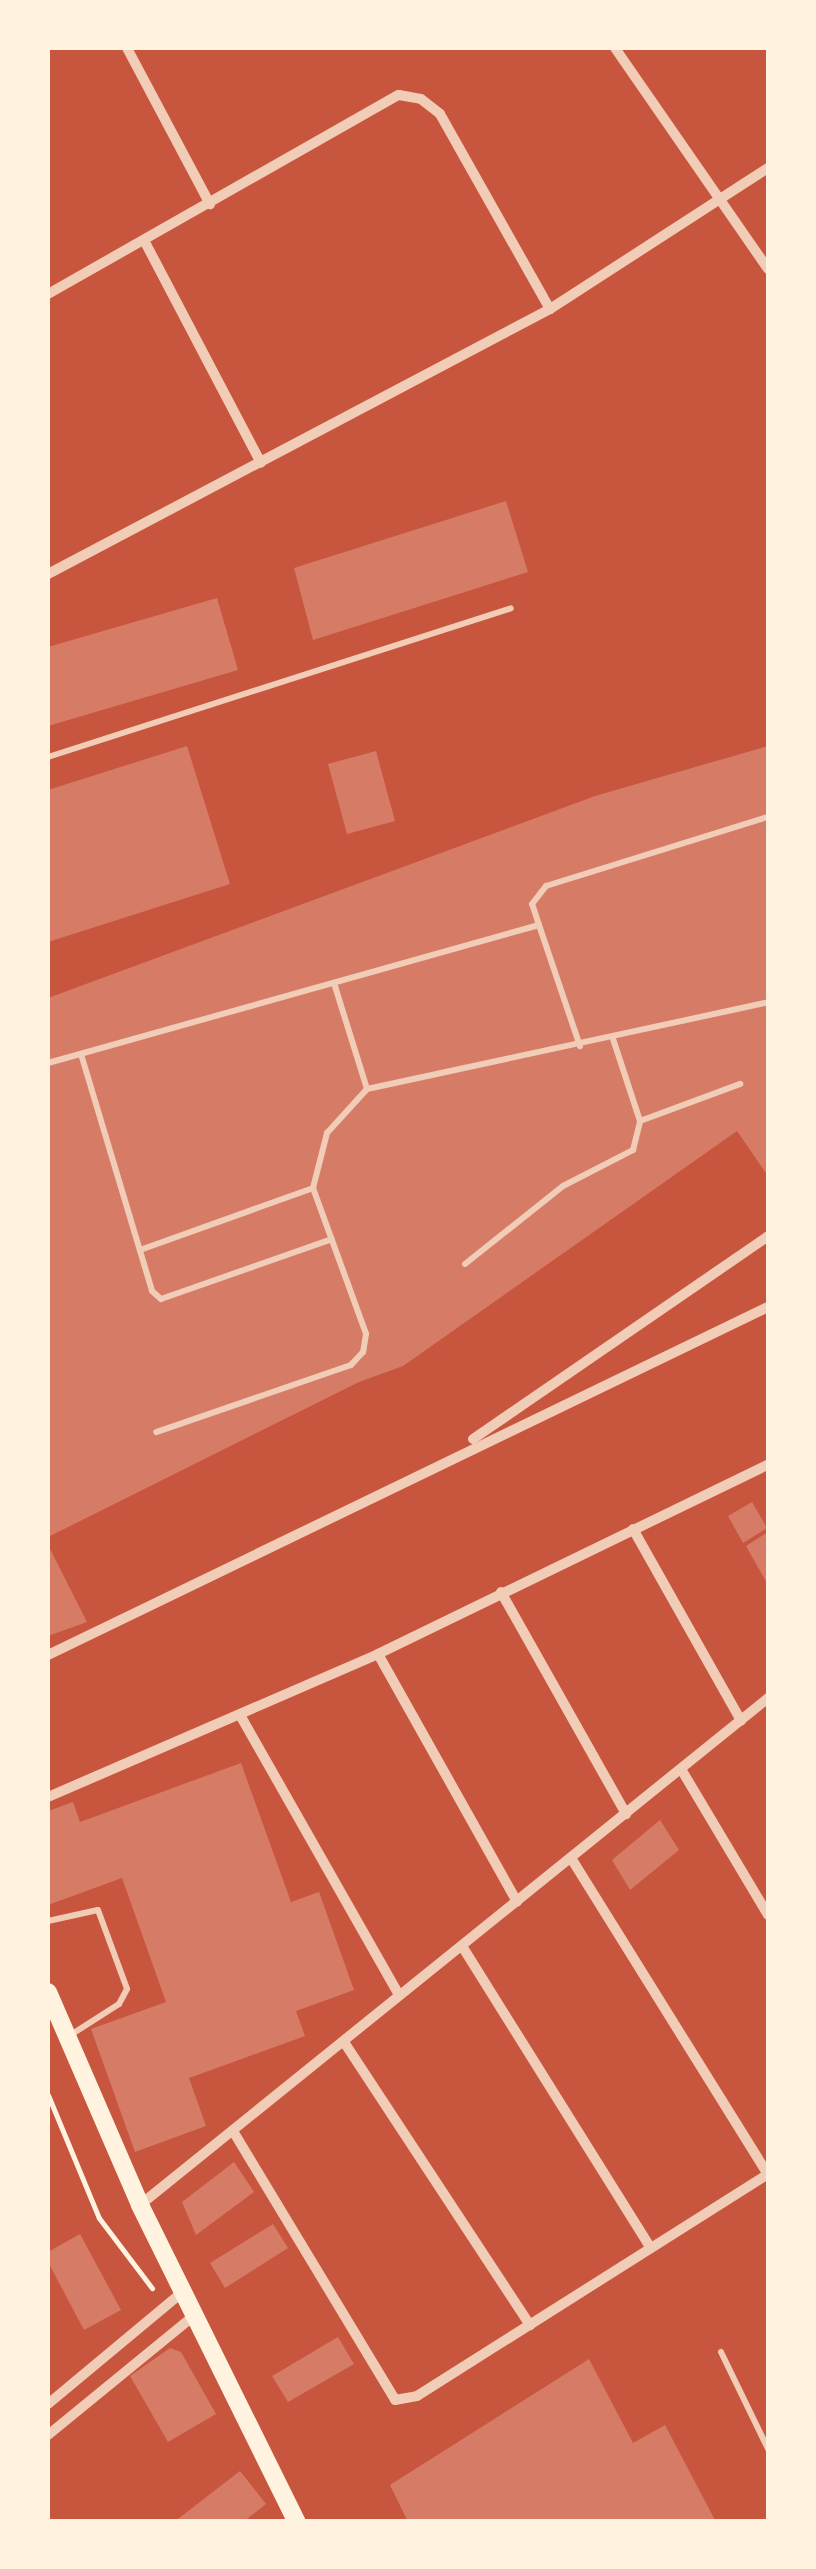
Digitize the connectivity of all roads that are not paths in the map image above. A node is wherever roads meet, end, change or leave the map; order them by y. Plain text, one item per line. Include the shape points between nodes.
1 (127, 48) edge
2 (615, 48) edge
3 (768, 168) edge
4 (722, 203) junction
5 (210, 204) junction
6 (146, 244) junction
7 (768, 269) edge
8 (48, 294) edge
9 (550, 310) junction
10 (261, 463) junction
11 (48, 574) edge
12 (511, 608) dead end
13 (48, 756) edge
14 (768, 816) edge
15 (539, 925) junction
16 (334, 983) junction
17 (768, 1002) edge
18 (613, 1039) junction
19 (580, 1046) junction
20 (81, 1054) junction
21 (48, 1064) edge
22 (740, 1084) dead end
23 (367, 1089) junction
24 (640, 1121) junction
25 (312, 1188) junction
26 (768, 1236) edge
27 (332, 1239) junction
28 (140, 1250) junction
29 (464, 1264) dead end
30 (768, 1307) edge
31 (156, 1432) dead end
32 (448, 1457) junction
33 (768, 1465) edge
34 (633, 1528) junction
35 (501, 1592) junction
36 (378, 1654) junction
37 (48, 1655) edge
38 (768, 1698) edge
39 (240, 1716) junction
40 (741, 1720) junction
41 (681, 1769) junction
42 (48, 1796) edge
43 (626, 1814) junction
44 (571, 1858) junction
45 (516, 1902) junction
46 (768, 1915) edge
47 (48, 1921) edge
48 (462, 1946) junction
49 (48, 1992) edge
50 (399, 1995) junction
51 (68, 2036) junction
52 (344, 2042) junction
53 (234, 2131) junction
54 (768, 2174) edge
55 (140, 2206) junction
56 (651, 2248) junction
57 (185, 2290) junction
58 (196, 2313) junction
59 (530, 2325) junction
60 (721, 2352) dead end
61 (48, 2404) edge
62 (48, 2435) edge
63 (768, 2449) edge
64 (297, 2522) edge

1 - 5 street
2 - 4 street
3 - 4 street
4 - 7 street
4 - 9 street
5 - 6 street
5 - 9 street via 377,102 421,98 440,114
6 - 8 street
6 - 10 street
9 - 10 street
10 - 11 street
12 - 13 lane
14 - 15 lane via 546,886 532,904
15 - 16 lane
15 - 19 lane
16 - 20 lane
16 - 23 lane
17 - 18 lane
18 - 19 lane
18 - 24 lane
19 - 23 lane via 504,1056
20 - 21 lane
20 - 28 lane
22 - 24 lane
23 - 25 lane via 327,1133
24 - 29 lane via 633,1150 563,1186
25 - 27 lane
25 - 28 lane
26 - 32 street
27 - 28 lane via 172,1300 152,1290
27 - 31 lane via 366,1334 363,1352 351,1365
30 - 32 street
32 - 37 street
33 - 34 street
34 - 35 street
34 - 40 street
35 - 36 street
35 - 43 street
36 - 39 street
36 - 45 street
38 - 40 street
39 - 42 street
39 - 50 street
40 - 41 street
41 - 43 street
41 - 46 street
43 - 44 street
44 - 45 street
44 - 54 street
45 - 48 street
47 - 51 lane via 98,1910 127,1990 120,2004
48 - 50 street
48 - 56 street
49 - 51 main road
50 - 52 street
51 - 55 main road
52 - 53 street
52 - 59 street
53 - 55 street
53 - 59 street via 389,2398 405,2400
54 - 56 street
55 - 57 main road
56 - 59 street
57 - 58 main road
57 - 61 street
58 - 62 street
58 - 64 main road
60 - 63 lane

